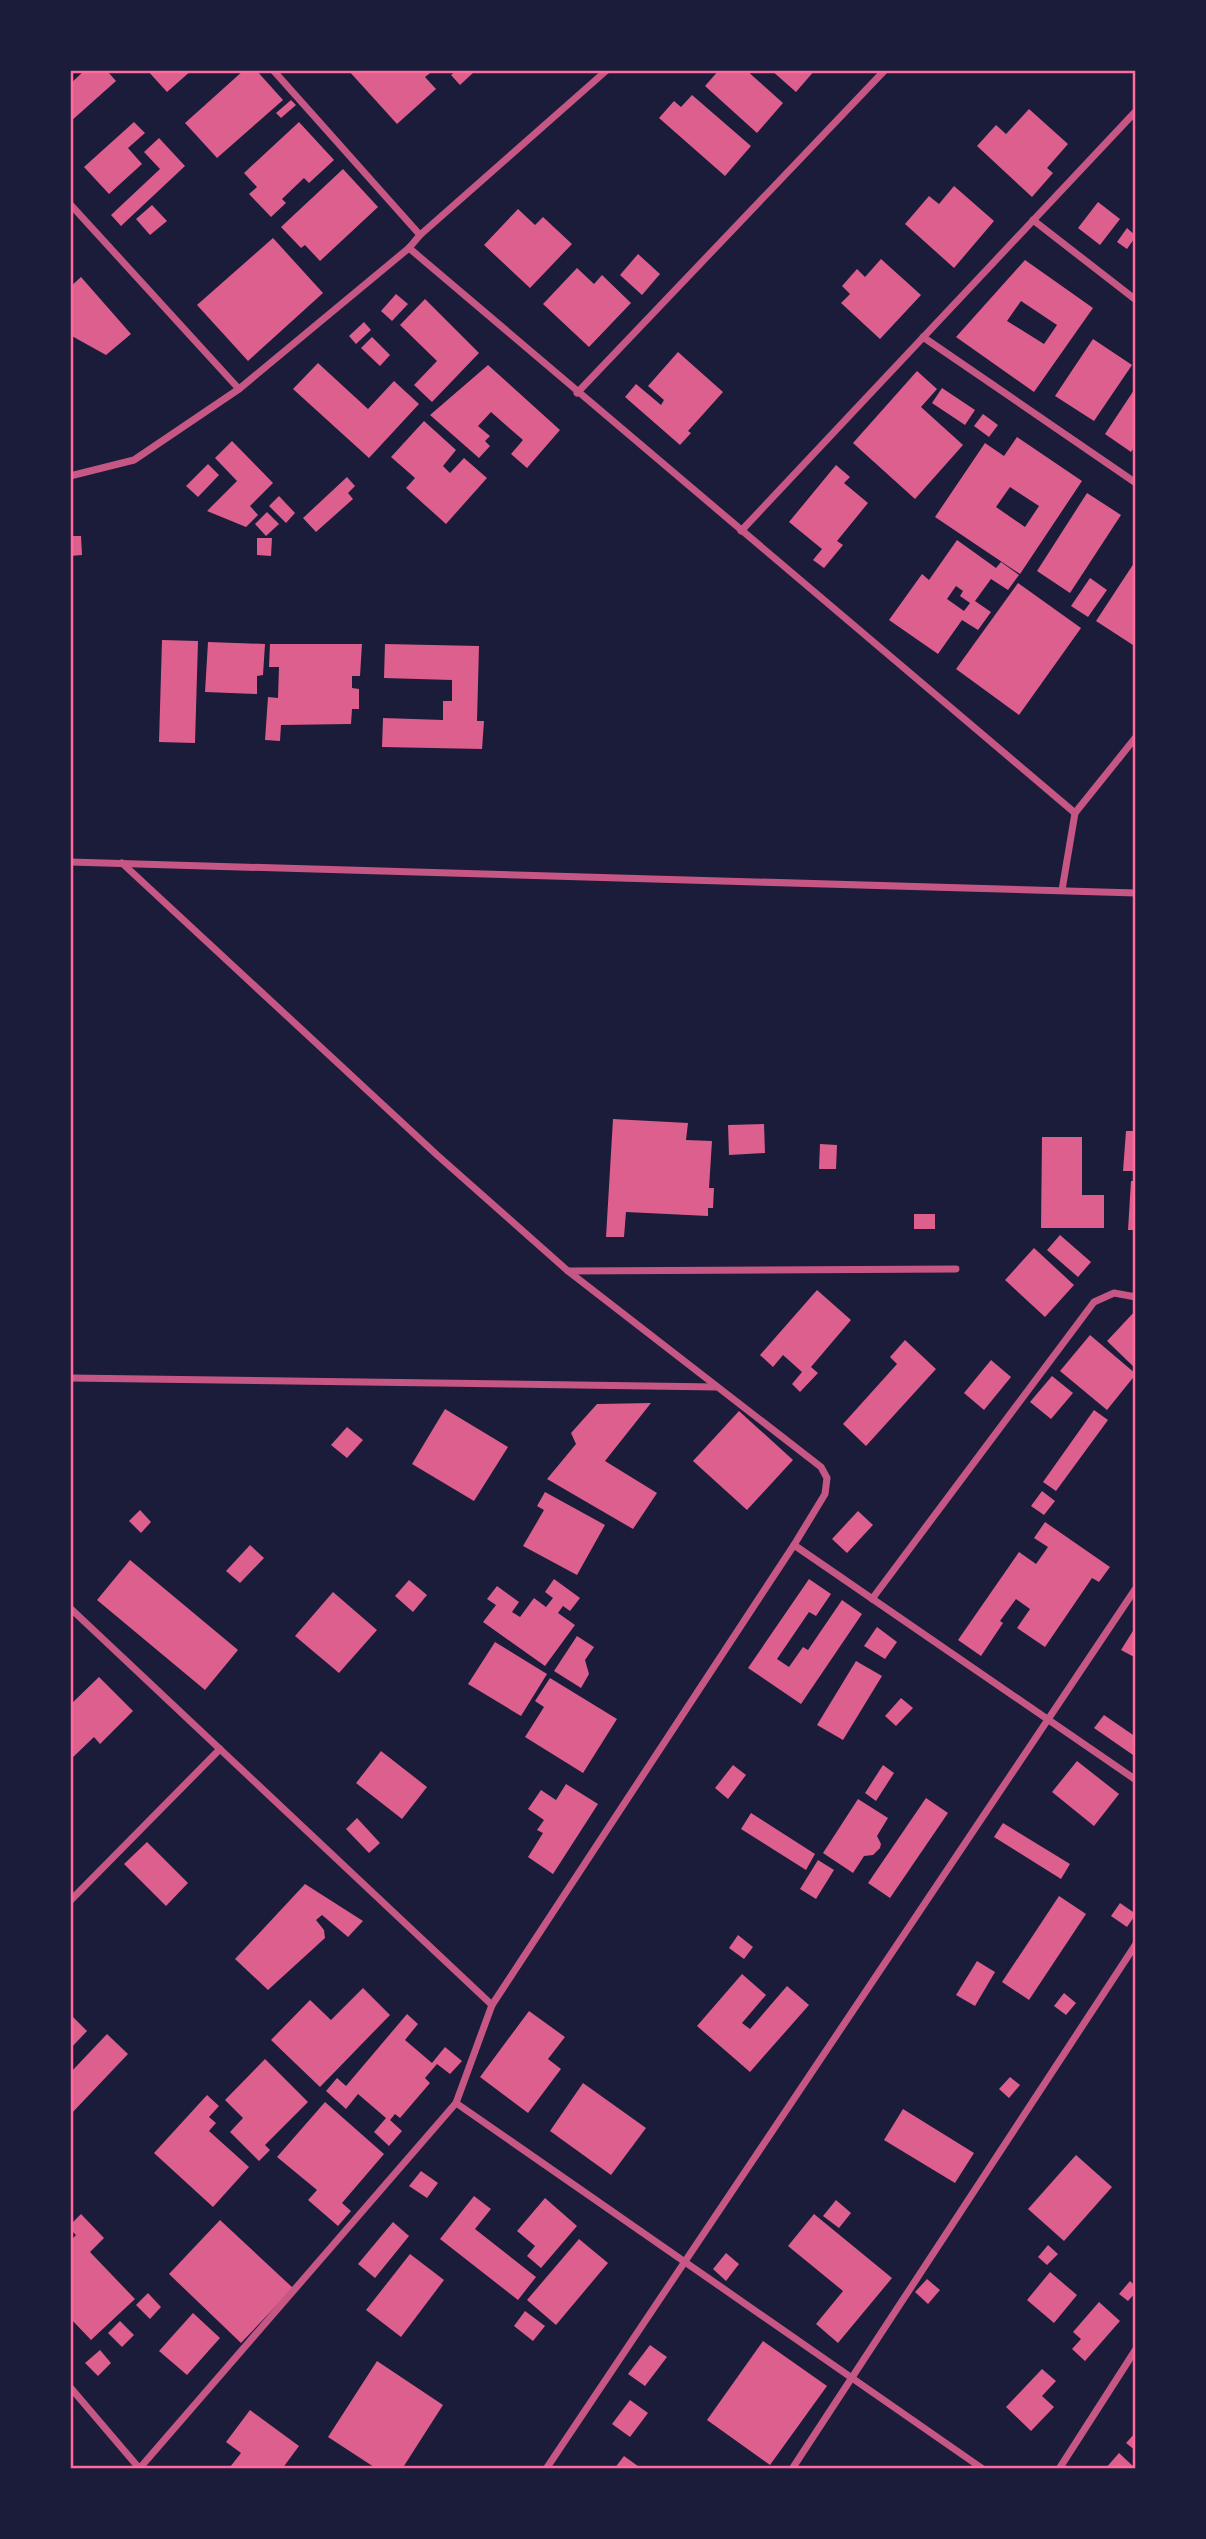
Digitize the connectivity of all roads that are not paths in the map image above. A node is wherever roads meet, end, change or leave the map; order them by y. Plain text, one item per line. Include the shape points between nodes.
1 (273, 70) edge
2 (885, 70) edge
3 (601, 72) edge
4 (1136, 111) edge
5 (70, 204) edge
6 (1033, 220) junction
7 (420, 235) junction
8 (409, 248) junction
9 (1136, 300) edge
10 (923, 337) junction
11 (239, 389) junction
12 (577, 393) junction
13 (70, 476) edge
14 (1136, 483) edge
15 (741, 531) junction
16 (1136, 737) edge
17 (1075, 813) junction
18 (70, 862) edge
19 (122, 863) junction
20 (1062, 890) junction
21 (1136, 893) edge
22 (956, 1269) dead end
23 (568, 1271) junction
24 (1136, 1297) edge
25 (70, 1378) edge
26 (718, 1387) junction
27 (794, 1545) junction
28 (1136, 1588) edge
29 (872, 1599) junction
30 (70, 1608) edge
31 (1048, 1719) junction
32 (220, 1749) junction
33 (1136, 1780) edge
34 (70, 1901) edge
35 (1136, 1944) edge
36 (492, 2005) junction
37 (456, 2103) junction
38 (685, 2262) junction
39 (1136, 2349) edge
40 (852, 2378) junction
41 (70, 2387) edge
42 (139, 2469) edge
43 (546, 2469) edge
44 (792, 2469) edge
45 (983, 2469) edge
46 (1059, 2469) edge

1 - 7 street
2 - 12 street
3 - 7 street
4 - 6 street
5 - 11 street
6 - 9 street
6 - 10 street
7 - 8 street
8 - 11 street
8 - 12 street
10 - 14 street
10 - 15 street
11 - 13 street via 134,460
12 - 15 street
15 - 17 street
16 - 17 street
17 - 20 street
18 - 19 street
19 - 20 street
19 - 23 street
20 - 21 street
22 - 23 street
23 - 26 street
24 - 29 street via 1114,1293 1094,1302
25 - 26 street
26 - 27 street via 821,1467 827,1479 825,1494
27 - 29 street
27 - 36 street
28 - 31 street
29 - 31 street
30 - 32 street
31 - 33 street
31 - 38 street
32 - 34 street
32 - 36 street
35 - 40 street
36 - 37 street
37 - 38 street
37 - 42 street
38 - 40 street
38 - 43 street
39 - 46 street
40 - 44 street
40 - 45 street
41 - 42 street

